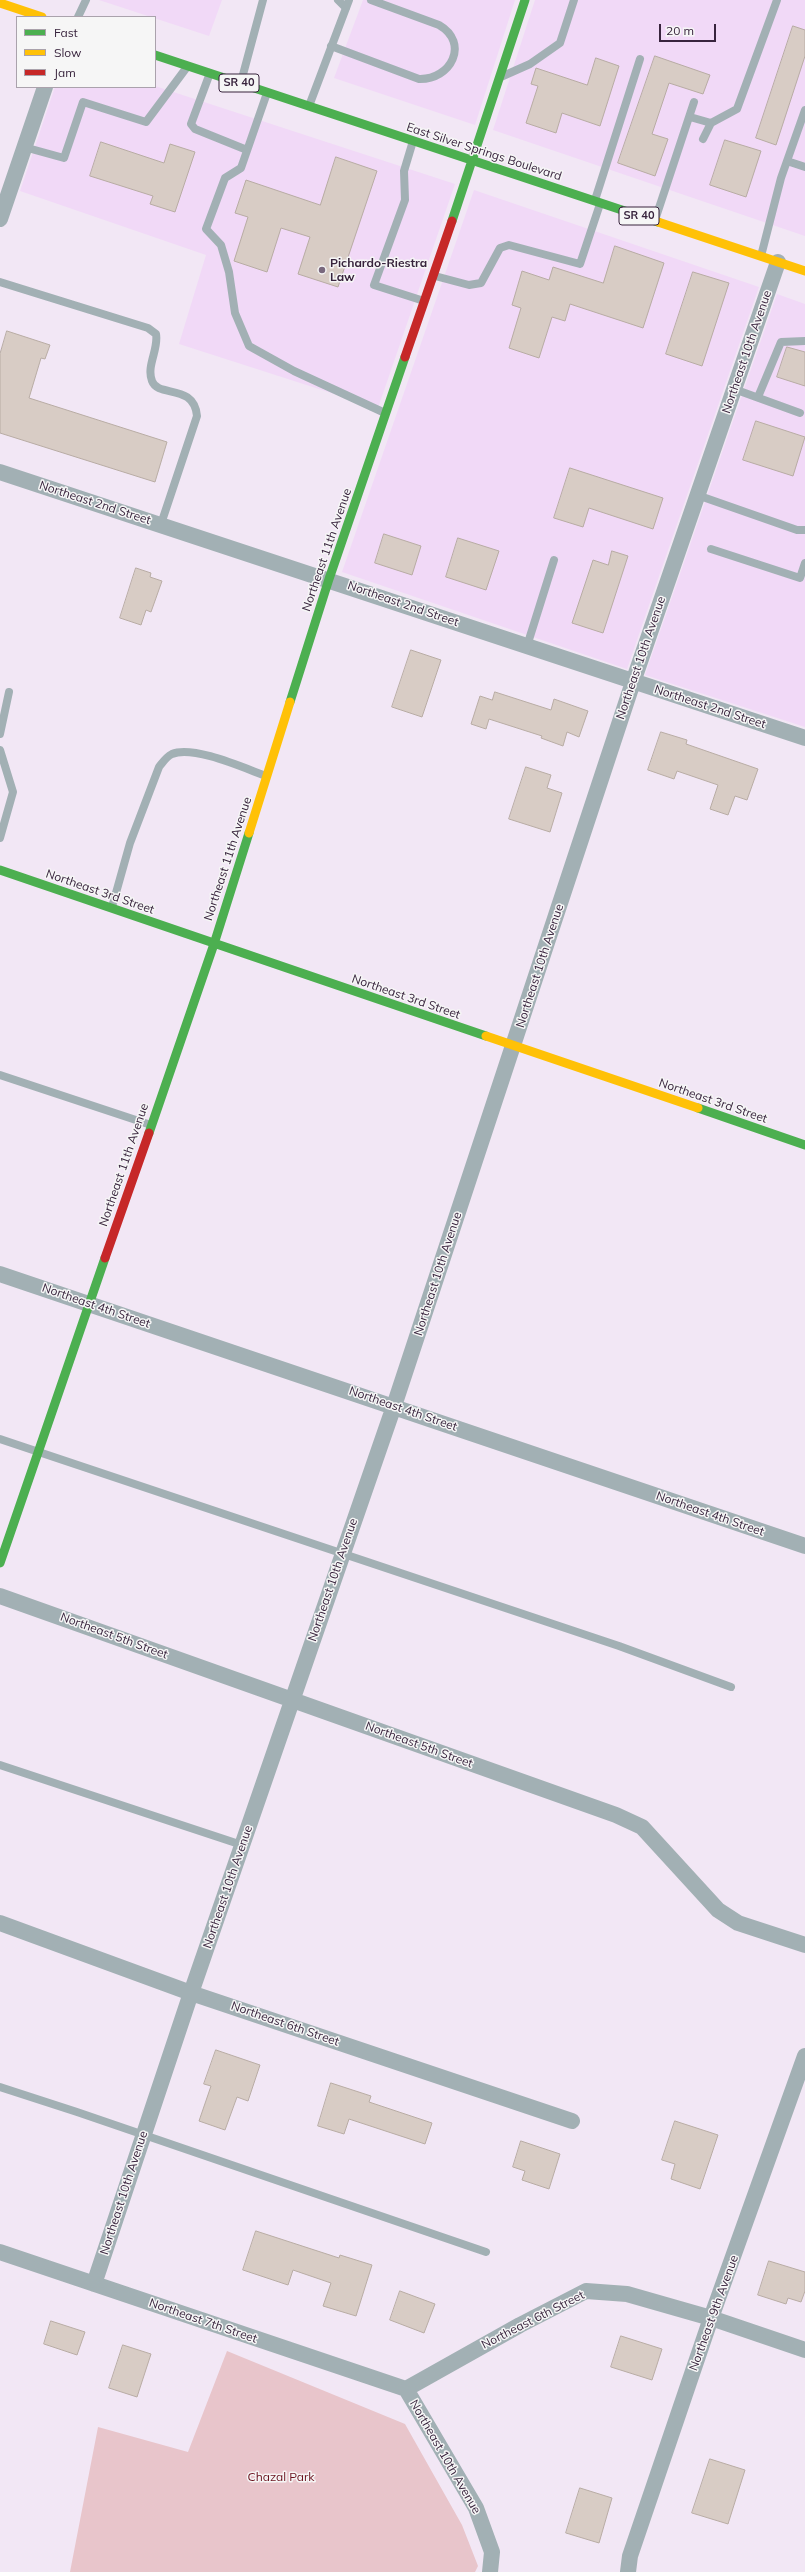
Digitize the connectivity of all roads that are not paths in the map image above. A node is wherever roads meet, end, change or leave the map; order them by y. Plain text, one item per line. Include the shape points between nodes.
1 (86, 0) edge
2 (263, 0) edge
3 (338, 0) edge
4 (371, 0) edge
5 (525, 0) edge
6 (574, 0) edge
7 (777, 0) edge
8 (0, 3) edge
9 (347, 4) edge
10 (39, 16) edge
11 (78, 16) edge
12 (331, 46) junction
13 (156, 55) edge
14 (640, 59) dead end
15 (188, 66) junction
16 (210, 73) junction
17 (500, 78) junction
18 (240, 83) junction
19 (45, 88) edge
20 (268, 92) junction
21 (694, 102) dead end
22 (309, 106) junction
23 (805, 110) edge
24 (690, 117) junction
25 (711, 123) junction
26 (703, 139) dead end
27 (413, 141) junction
28 (24, 147) junction
29 (248, 150) junction
30 (473, 161) junction
31 (787, 161) junction
32 (805, 167) edge
33 (598, 202) junction
34 (0, 219) edge
35 (654, 221) junction
36 (761, 256) junction
37 (778, 262) junction
38 (805, 271) edge
39 (434, 276) junction
40 (0, 282) edge
41 (425, 302) junction
42 (805, 341) edge
43 (734, 388) junction
44 (758, 397) junction
45 (800, 413) dead end
46 (386, 414) junction
47 (0, 472) edge
48 (697, 495) junction
49 (161, 524) junction
50 (805, 530) edge
51 (712, 549) dead end
52 (554, 560) dead end
53 (805, 563) edge
54 (329, 579) junction
55 (527, 646) junction
56 (633, 682) junction
57 (9, 692) dead end
58 (0, 734) edge
59 (805, 738) edge
60 (0, 750) edge
61 (267, 776) junction
62 (0, 838) edge
63 (0, 870) edge
64 (112, 909) junction
65 (214, 944) junction
66 (514, 1047) junction
67 (0, 1075) edge
68 (150, 1125) junction
69 (805, 1145) edge
70 (0, 1274) edge
71 (88, 1304) junction
72 (394, 1406) junction
73 (0, 1439) edge
74 (38, 1452) junction
75 (805, 1546) edge
76 (343, 1553) junction
77 (0, 1563) edge
78 (0, 1596) edge
79 (731, 1687) dead end
80 (292, 1699) junction
81 (0, 1765) edge
82 (242, 1845) junction
83 (0, 1923) edge
84 (805, 1945) edge
85 (191, 1992) junction
86 (805, 2056) edge
87 (0, 2088) edge
88 (572, 2121) dead end
89 (143, 2135) junction
90 (0, 2252) edge
91 (486, 2252) dead end
92 (94, 2284) junction
93 (711, 2318) junction
94 (805, 2350) edge
95 (406, 2389) junction
96 (490, 2572) edge
97 (628, 2572) edge

1 - 11 lane
2 - 18 lane
3 - 9 lane
4 - 12 lane via 449,30 455,53 450,64 440,75 419,79
5 - 17 street, Northeast 11th Avenue
6 - 17 lane via 560,43 530,64
7 - 25 lane via 737,109
8 - 10 street
9 - 12 lane
12 - 22 lane
13 - 15 street, East Silver Springs Boulevard / SR 40
14 - 33 lane
15 - 16 street, East Silver Springs Boulevard / SR 40
15 - 28 lane via 146,122 84,102 64,158
16 - 18 street, East Silver Springs Boulevard / SR 40
16 - 29 lane via 191,124 195,129
17 - 30 street, Northeast 11th Avenue
18 - 20 street, East Silver Springs Boulevard / SR 40
19 - 28 street
20 - 22 street, East Silver Springs Boulevard / SR 40
20 - 29 lane
21 - 24 lane
22 - 27 street, East Silver Springs Boulevard / SR 40
23 - 31 lane
24 - 25 lane
24 - 35 lane
25 - 26 lane
27 - 30 street, East Silver Springs Boulevard / SR 40
27 - 41 lane via 404,171 405,200 374,285
28 - 34 street
29 - 46 lane via 241,168 225,178 206,229 221,245 229,272 235,313 249,346 294,371
30 - 33 street, East Silver Springs Boulevard / SR 40
30 - 39 street, Northeast 11th Avenue
31 - 32 lane
31 - 36 lane
33 - 35 street, East Silver Springs Boulevard / SR 40
33 - 39 lane via 580,264 509,245 500,248 481,283 468,285
35 - 36 street, East Silver Springs Boulevard / SR 40
36 - 37 street, East Silver Springs Boulevard / SR 40
37 - 38 street, East Silver Springs Boulevard / SR 40
37 - 43 street, Northeast 10th Avenue
39 - 41 street, Northeast 11th Avenue
40 - 49 lane via 148,328 156,334 158,343 151,370 152,381 156,386 189,398 196,406 197,416
41 - 46 street, Northeast 11th Avenue
42 - 44 lane via 781,342
43 - 44 lane
43 - 48 street, Northeast 10th Avenue
44 - 45 lane
46 - 54 street, Northeast 11th Avenue
47 - 49 street, Northeast 2nd Street
48 - 50 lane via 797,530
48 - 56 street, Northeast 10th Avenue
49 - 54 street, Northeast 2nd Street
51 - 53 lane via 800,578
52 - 55 lane
54 - 55 street, Northeast 2nd Street
54 - 61 street, Northeast 11th Avenue
55 - 56 street, Northeast 2nd Street
56 - 59 street, Northeast 2nd Street
56 - 66 street, Northeast 10th Avenue
57 - 58 lane
60 - 62 lane via 13,792
61 - 64 lane via 198,753 178,752 166,758 159,767 130,843
61 - 65 street, Northeast 11th Avenue
63 - 64 street, Northeast 3rd Street
64 - 65 street, Northeast 3rd Street
65 - 66 street, Northeast 3rd Street
65 - 68 street, Northeast 11th Avenue
66 - 69 street, Northeast 3rd Street
66 - 72 street, Northeast 10th Avenue
67 - 68 lane
68 - 71 street, Northeast 11th Avenue
70 - 71 street, Northeast 4th Street
71 - 72 street, Northeast 4th Street
71 - 74 street, Northeast 11th Avenue
72 - 75 street, Northeast 4th Street
72 - 76 street, Northeast 10th Avenue
73 - 74 lane
74 - 76 lane
74 - 77 street, Northeast 11th Avenue
76 - 79 lane via 619,1646
76 - 80 street, Northeast 10th Avenue
78 - 80 street, Northeast 5th Street
80 - 82 street, Northeast 10th Avenue
80 - 84 street, Northeast 5th Street via 642,1827 718,1910 738,1923
81 - 82 lane
82 - 85 street, Northeast 10th Avenue
83 - 85 street, Northeast 6th Street
85 - 88 street, Northeast 6th Street
85 - 89 street, Northeast 10th Avenue
86 - 93 street, Northeast 9th Avenue
87 - 89 lane
89 - 91 lane
89 - 92 street, Northeast 10th Avenue
90 - 92 street, Northeast 7th Street
92 - 95 street, Northeast 7th Street
93 - 94 street, Northeast 6th Street
93 - 95 street, Northeast 6th Street via 627,2294 586,2291
93 - 97 street, Northeast 9th Avenue via 630,2556
95 - 96 street, Northeast 10th Avenue via 476,2508 492,2552

